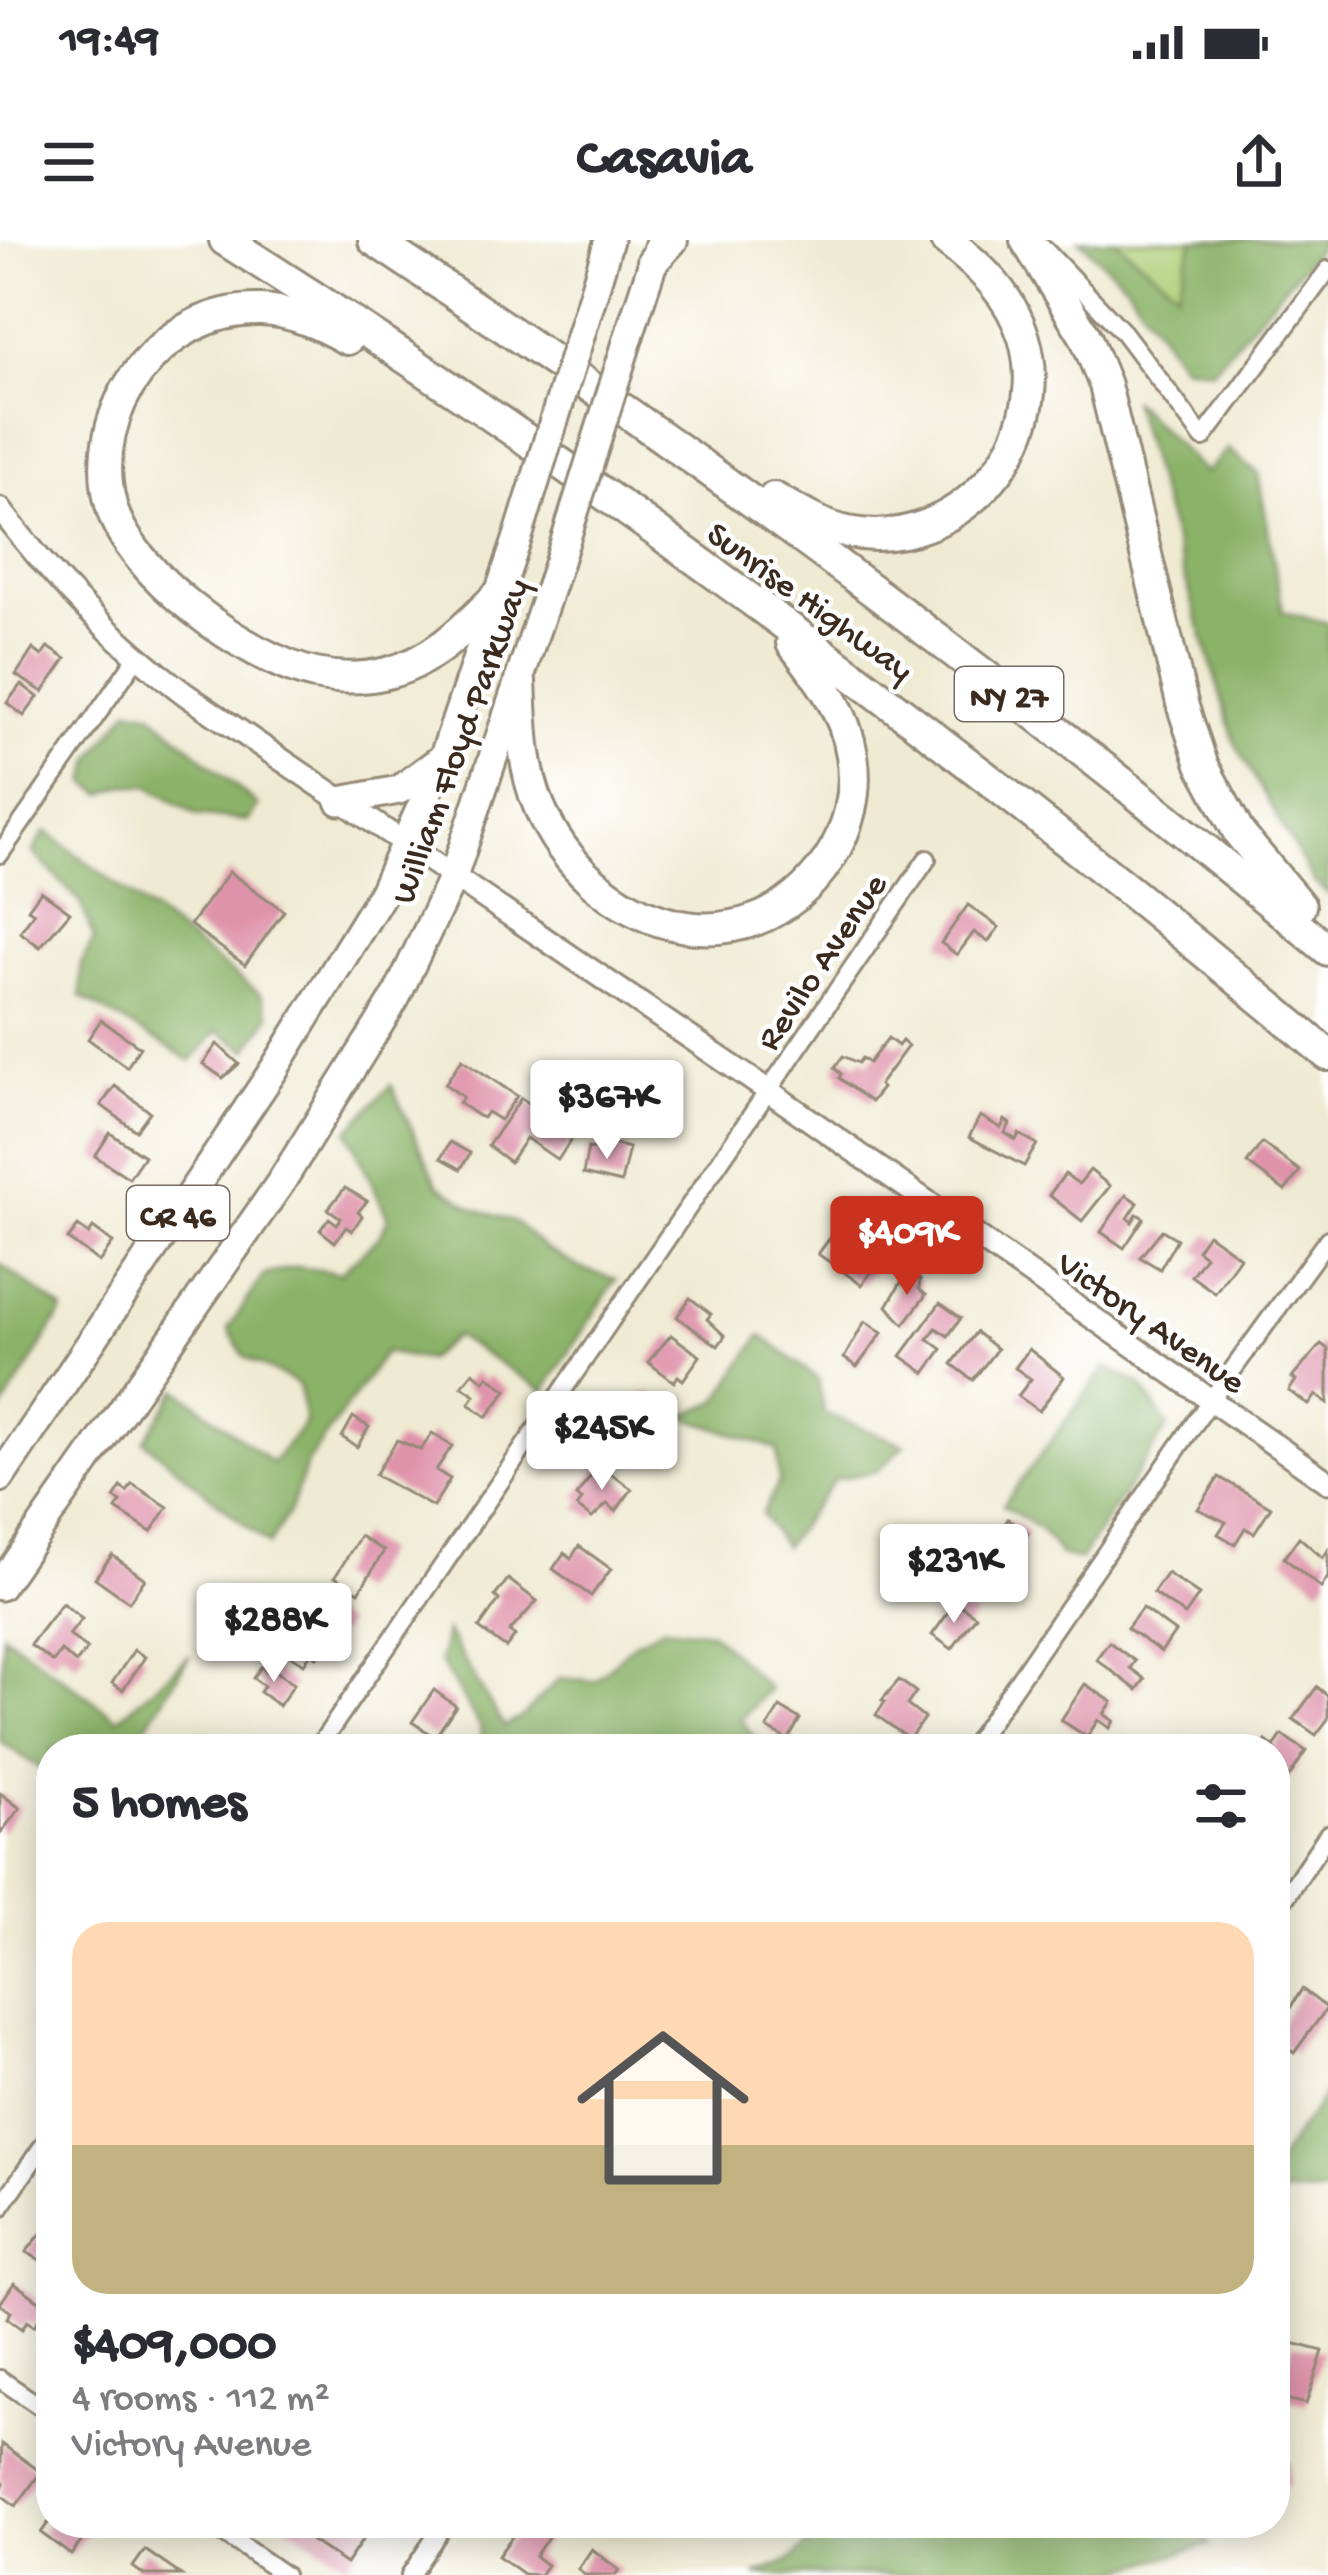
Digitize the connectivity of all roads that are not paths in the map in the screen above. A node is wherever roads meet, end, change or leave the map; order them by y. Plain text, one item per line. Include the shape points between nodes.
1 (225, 240) edge
2 (609, 240) edge
3 (946, 240) edge
4 (1030, 240) edge
5 (379, 243) edge
6 (662, 247) edge
7 (1328, 270) edge
8 (445, 386) junction
9 (683, 450) junction
10 (0, 509) edge
11 (497, 596) junction
12 (766, 610) junction
13 (137, 657) junction
14 (520, 681) junction
15 (444, 756) junction
16 (340, 801) junction
17 (405, 847) junction
18 (0, 854) edge
19 (927, 859) dead end
20 (453, 877) junction
21 (1328, 938) edge
22 (1328, 950) edge
23 (1328, 1055) edge
24 (770, 1092) junction
25 (1328, 1239) edge
26 (1210, 1401) junction
27 (0, 1478) edge
28 (1328, 1482) edge
29 (0, 1586) edge
30 (326, 1734) edge
31 (981, 1734) edge
32 (1328, 1834) edge
33 (1290, 1891) edge
34 (36, 2156) edge
35 (0, 2208) edge
36 (0, 2379) edge
37 (36, 2404) edge
38 (231, 2538) edge
39 (435, 2538) edge
40 (284, 2575) edge
41 (410, 2575) edge

1 - 8 highway, Sunrise Highway / NY 27
2 - 11 highway, William Floyd Parkway / CR 46, bridge
3 - 9 highway via 1000,289 1027,352 1024,419 982,491 928,525 848,532
4 - 7 street via 1124,333 1203,438
4 - 21 highway via 1105,385 1183,707 1214,791
5 - 9 highway, Sunrise Highway / NY 27
6 - 14 highway, William Floyd Parkway / CR 46, bridge
8 - 11 highway via 294,316 260,310 210,319 166,343 128,388 106,451 111,504 133,550 168,588 264,653 313,674 356,678 401,669 440,648
8 - 12 highway, Sunrise Highway / NY 27
9 - 22 highway, Sunrise Highway / NY 27 via 946,645
10 - 13 street, Victory Avenue
11 - 15 highway, William Floyd Parkway / CR 46
12 - 14 highway via 842,718 853,797 842,837 819,872 791,898 743,922 663,924 607,896 574,865 532,785
12 - 23 highway, Sunrise Highway / NY 27
13 - 16 street, Victory Avenue
13 - 18 street
14 - 20 highway, William Floyd Parkway / CR 46
15 - 16 highway via 399,790
15 - 17 highway, William Floyd Parkway / CR 46
16 - 17 street, Victory Avenue
17 - 20 street, Victory Avenue
17 - 27 highway, William Floyd Parkway / CR 46 via 323,993
19 - 24 street, Revilo Avenue
20 - 24 street, Victory Avenue
20 - 29 highway, William Floyd Parkway / CR 46 via 396,997 321,1121
24 - 26 street, Victory Avenue
24 - 30 street, Revilo Avenue
25 - 26 street
26 - 28 street, Victory Avenue
26 - 31 street
32 - 33 street
34 - 35 street
36 - 37 street
38 - 40 street
39 - 41 street

